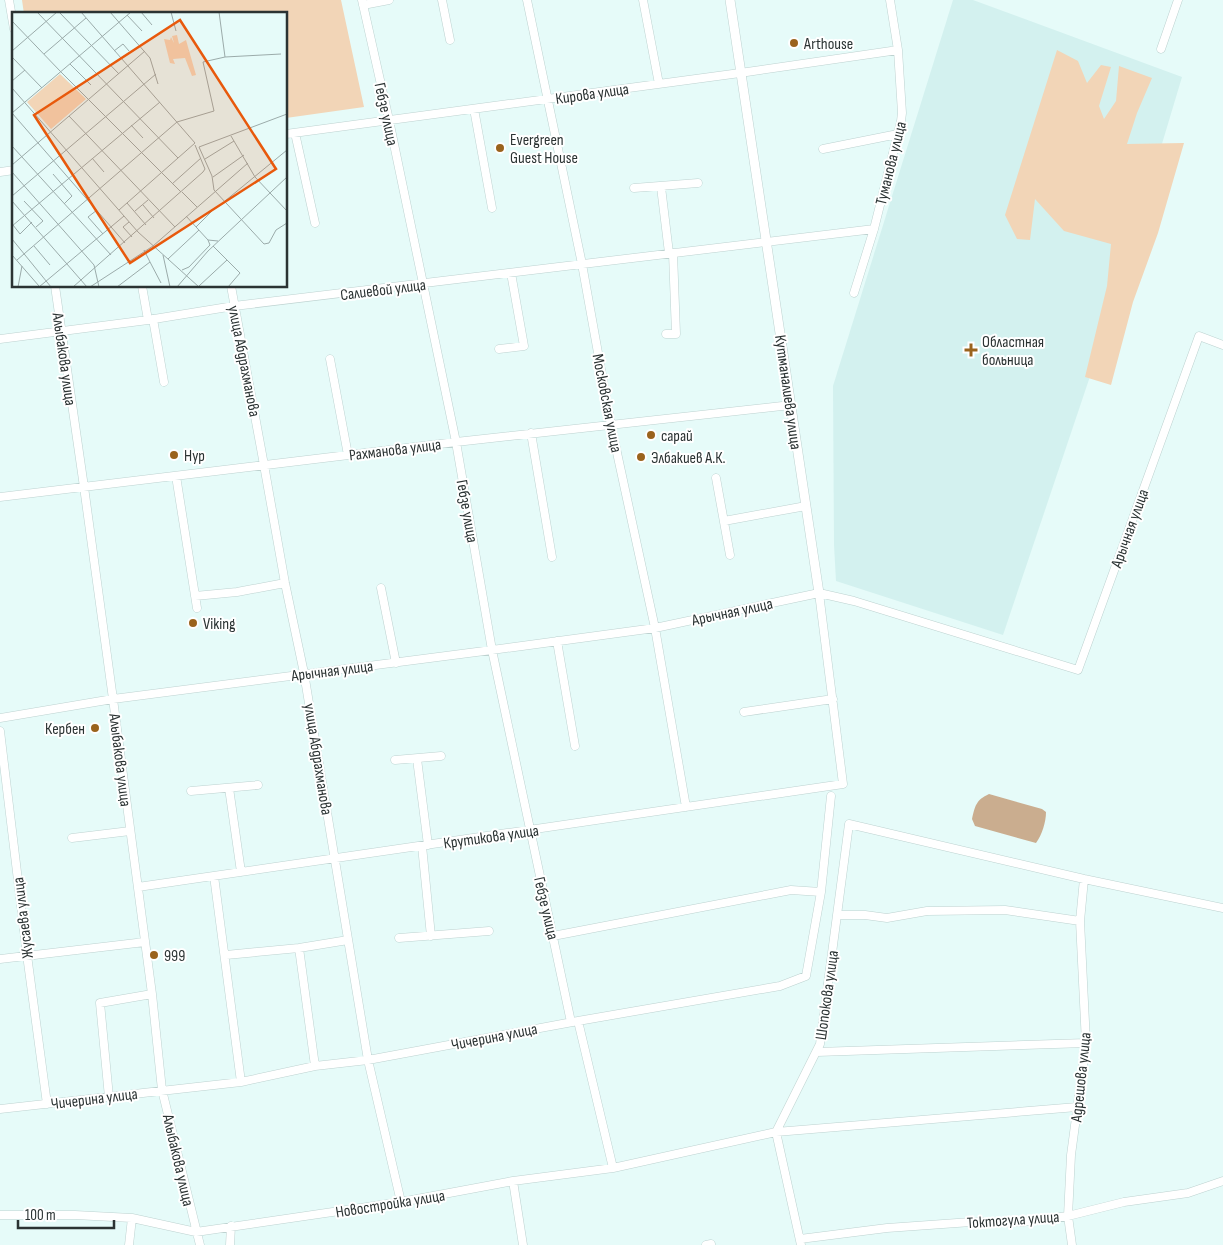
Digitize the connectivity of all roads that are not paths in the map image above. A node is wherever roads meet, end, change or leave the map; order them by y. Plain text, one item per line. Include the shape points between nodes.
1 (9, 0) edge
2 (389, 0) edge
3 (442, 0) edge
4 (527, 0) edge
5 (642, 0) edge
6 (730, 0) edge
7 (890, 0) edge
8 (1178, 0) edge
9 (362, 2) edge
10 (12, 17) edge
11 (450, 40) dead end
12 (1161, 49) dead end
13 (898, 50) junction
14 (740, 73) junction
15 (659, 84) junction
16 (547, 99) junction
17 (474, 109) junction
18 (389, 120) junction
19 (290, 134) edge
20 (898, 134) junction
21 (823, 149) dead end
22 (698, 183) dead end
23 (661, 187) junction
24 (634, 188) dead end
25 (492, 208) dead end
26 (315, 223) dead end
27 (874, 229) junction
28 (767, 241) junction
29 (671, 253) junction
30 (582, 264) junction
31 (511, 273) junction
32 (423, 284) junction
33 (55, 288) edge
34 (143, 288) edge
35 (230, 288) edge
36 (854, 293) dead end
37 (234, 306) junction
38 (151, 320) junction
39 (61, 331) junction
40 (666, 334) dead end
41 (0, 339) edge
42 (1223, 345) edge
43 (499, 349) dead end
44 (330, 359) dead end
45 (164, 382) dead end
46 (791, 405) junction
47 (611, 424) junction
48 (531, 434) junction
49 (456, 442) junction
50 (348, 455) junction
51 (264, 465) junction
52 (176, 476) junction
53 (716, 478) dead end
54 (84, 487) junction
55 (0, 497) edge
56 (806, 506) junction
57 (724, 521) junction
58 (730, 555) dead end
59 (552, 557) dead end
60 (285, 583) junction
61 (381, 588) dead end
62 (819, 593) junction
63 (195, 596) junction
64 (197, 608) dead end
65 (655, 628) junction
66 (557, 641) junction
67 (492, 650) junction
68 (396, 663) junction
69 (304, 674) junction
70 (113, 698) junction
71 (832, 699) junction
72 (744, 712) dead end
73 (0, 718) edge
74 (0, 731) edge
75 (575, 746) dead end
76 (441, 756) dead end
77 (417, 759) junction
78 (395, 760) dead end
79 (843, 784) joint
80 (258, 785) dead end
81 (229, 788) junction
82 (191, 792) dead end
83 (831, 796) dead end
84 (9, 805) junction
85 (0, 806) edge
86 (686, 807) junction
87 (529, 830) junction
88 (130, 831) junction
89 (72, 838) dead end
90 (425, 845) junction
91 (335, 858) junction
92 (241, 872) junction
93 (214, 876) junction
94 (1084, 879) junction
95 (138, 887) junction
96 (821, 892) junction
97 (1223, 908) edge
98 (837, 915) junction
99 (1080, 921) junction
100 (489, 931) dead end
101 (431, 936) junction
102 (553, 936) junction
103 (399, 938) dead end
104 (348, 940) junction
105 (145, 942) junction
106 (299, 948) junction
107 (27, 955) junction
108 (226, 955) junction
109 (0, 958) edge
110 (152, 994) junction
111 (575, 1021) junction
112 (1086, 1043) junction
113 (816, 1052) junction
114 (368, 1060) junction
115 (315, 1066) junction
116 (241, 1082) junction
117 (162, 1090) junction
118 (108, 1096) junction
119 (47, 1104) junction
120 (1077, 1107) junction
121 (0, 1109) edge
122 (776, 1132) junction
123 (613, 1168) junction
124 (513, 1181) junction
125 (1223, 1181) edge
126 (401, 1202) junction
127 (0, 1215) edge
128 (1068, 1216) junction
129 (132, 1218) junction
130 (232, 1226) junction
131 (196, 1232) junction
132 (800, 1242) edge
133 (129, 1245) edge
134 (200, 1245) edge
135 (230, 1245) edge
136 (523, 1245) edge
137 (1072, 1245) edge

1 - 10 street
2 - 9 street
3 - 11 street
4 - 16 street, Московская улица
5 - 15 street
6 - 14 street, Кутманалиева улица
7 - 13 street, Туманова улица
8 - 12 street
9 - 18 street, Гебзе улица
13 - 14 street, Кирова улица
13 - 20 street, Туманова улица via 902,113
14 - 15 street, Кирова улица
14 - 28 street, Кутманалиева улица
15 - 16 street, Кирова улица
16 - 17 street, Кирова улица
16 - 30 street, Московская улица
17 - 18 street, Кирова улица
17 - 25 street
18 - 19 street, Кирова улица
18 - 32 street, Гебзе улица
19 - 26 street
20 - 21 street
20 - 27 street, Туманова улица
22 - 23 street
23 - 24 street
23 - 29 street
27 - 28 street, Салиевой улица
27 - 36 street, Туманова улица
28 - 29 street, Салиевой улица
28 - 46 street, Кутманалиева улица
29 - 30 street, Салиевой улица
29 - 40 street via 676,334
30 - 31 street, Салиевой улица
30 - 47 street, Московская улица
31 - 32 street, Салиевой улица
31 - 43 street via 524,346
32 - 37 street, Салиевой улица
32 - 49 street, Гебзе улица
33 - 39 street, Алыбакова улица
34 - 38 street
35 - 37 street, улица Абдрахманова
37 - 38 street, Салиевой улица
37 - 51 street, улица Абдрахманова
38 - 39 street, Салиевой улица
38 - 45 street
39 - 41 street, Салиевой улица
39 - 54 street, Алыбакова улица
42 - 62 street, Арычная улица via 1199,336 1078,670
44 - 50 street
46 - 47 street, Рахманова улица
46 - 56 street, Кутманалиева улица
47 - 48 street, Рахманова улица
47 - 65 street, Московская улица
48 - 49 street, Рахманова улица
48 - 59 street
49 - 50 street, Рахманова улица
49 - 67 street, Гебзе улица
50 - 51 street, Рахманова улица
51 - 52 street, Рахманова улица
51 - 60 street, улица Абдрахманова
52 - 54 street, Рахманова улица
52 - 63 street
53 - 57 street
54 - 55 street, Рахманова улица
54 - 70 street, Алыбакова улица
56 - 57 street
56 - 62 street, Кутманалиева улица
57 - 58 street
60 - 63 street
60 - 69 street, улица Абдрахманова
61 - 68 street
62 - 65 street, Арычная улица
62 - 71 street, Кутманалиева улица
63 - 64 street
65 - 66 street, Арычная улица
65 - 86 street, Московская улица
66 - 67 street, Арычная улица
66 - 75 street
67 - 68 street, Арычная улица
67 - 87 street, Гебзе улица
68 - 69 street, Арычная улица
69 - 70 street, Арычная улица
69 - 91 street, улица Абдрахманова
70 - 73 street, Арычная улица
70 - 88 street, Алыбакова улица
71 - 72 street
71 - 79 street, Кутманалиева улица
74 - 84 street, Жусаева улица
76 - 77 street
77 - 78 street
77 - 90 street
79 - 86 street, Крутикова улица
80 - 81 street
81 - 82 street
81 - 92 street
83 - 96 street, Чичерина улица
84 - 85 street
84 - 107 street, Жусаева улица
86 - 87 street, Крутикова улица
87 - 90 street, Крутикова улица
87 - 102 street, Гебзе улица
88 - 89 street
88 - 95 street, Алыбакова улица
90 - 91 street, Крутикова улица
90 - 101 street
91 - 92 street, Крутикова улица
91 - 104 street, улица Абдрахманова
92 - 93 street, Крутикова улица
93 - 95 street, Крутикова улица
93 - 108 street
94 - 97 street
94 - 98 street, Шопокова улица via 849,824
94 - 99 street, Адрешова улица
95 - 105 street, Алыбакова улица
96 - 102 street via 790,890
96 - 111 street, Чичерина улица via 806,976 780,986
98 - 99 street via 887,918 927,911 1005,910
98 - 113 street, Шопокова улица via 820,1044
99 - 112 street, Адрешова улица
100 - 101 street
101 - 103 street
102 - 111 street, Гебзе улица
104 - 106 street
104 - 114 street, улица Абдрахманова
105 - 107 street
105 - 110 street, Алыбакова улица
106 - 108 street
106 - 115 street
107 - 109 street
107 - 119 street, Жусаева улица
108 - 116 street
110 - 117 street, Алыбакова улица
110 - 118 street via 100,1003
111 - 114 street, Чичерина улица
111 - 123 street, Гебзе улица
112 - 113 street
112 - 120 street, Адрешова улица
113 - 122 street, Шопокова улица
114 - 115 street, Чичерина улица
114 - 126 street, улица Абдрахманова
115 - 116 street, Чичерина улица
116 - 117 street, Чичерина улица
117 - 118 street, Чичерина улица
117 - 131 street, Алыбакова улица
118 - 119 street, Чичерина улица
119 - 121 street, Чичерина улица
120 - 122 street, Новостройка улица
120 - 128 street, Адрешова улица
122 - 123 street, Новостройка улица
122 - 132 street
123 - 124 street, Новостройка улица
124 - 126 street, Новостройка улица
124 - 136 street
125 - 128 street, Токтогула улица via 1188,1193 1124,1202
126 - 130 street, Новостройка улица
127 - 129 street, Новостройка улица
128 - 132 street, Токтогула улица via 1022,1222 887,1228
128 - 137 street, Адрешова улица
129 - 131 street, Новостройка улица
129 - 133 street
130 - 131 street, Новостройка улица
130 - 135 street
131 - 134 street, Алыбакова улица

